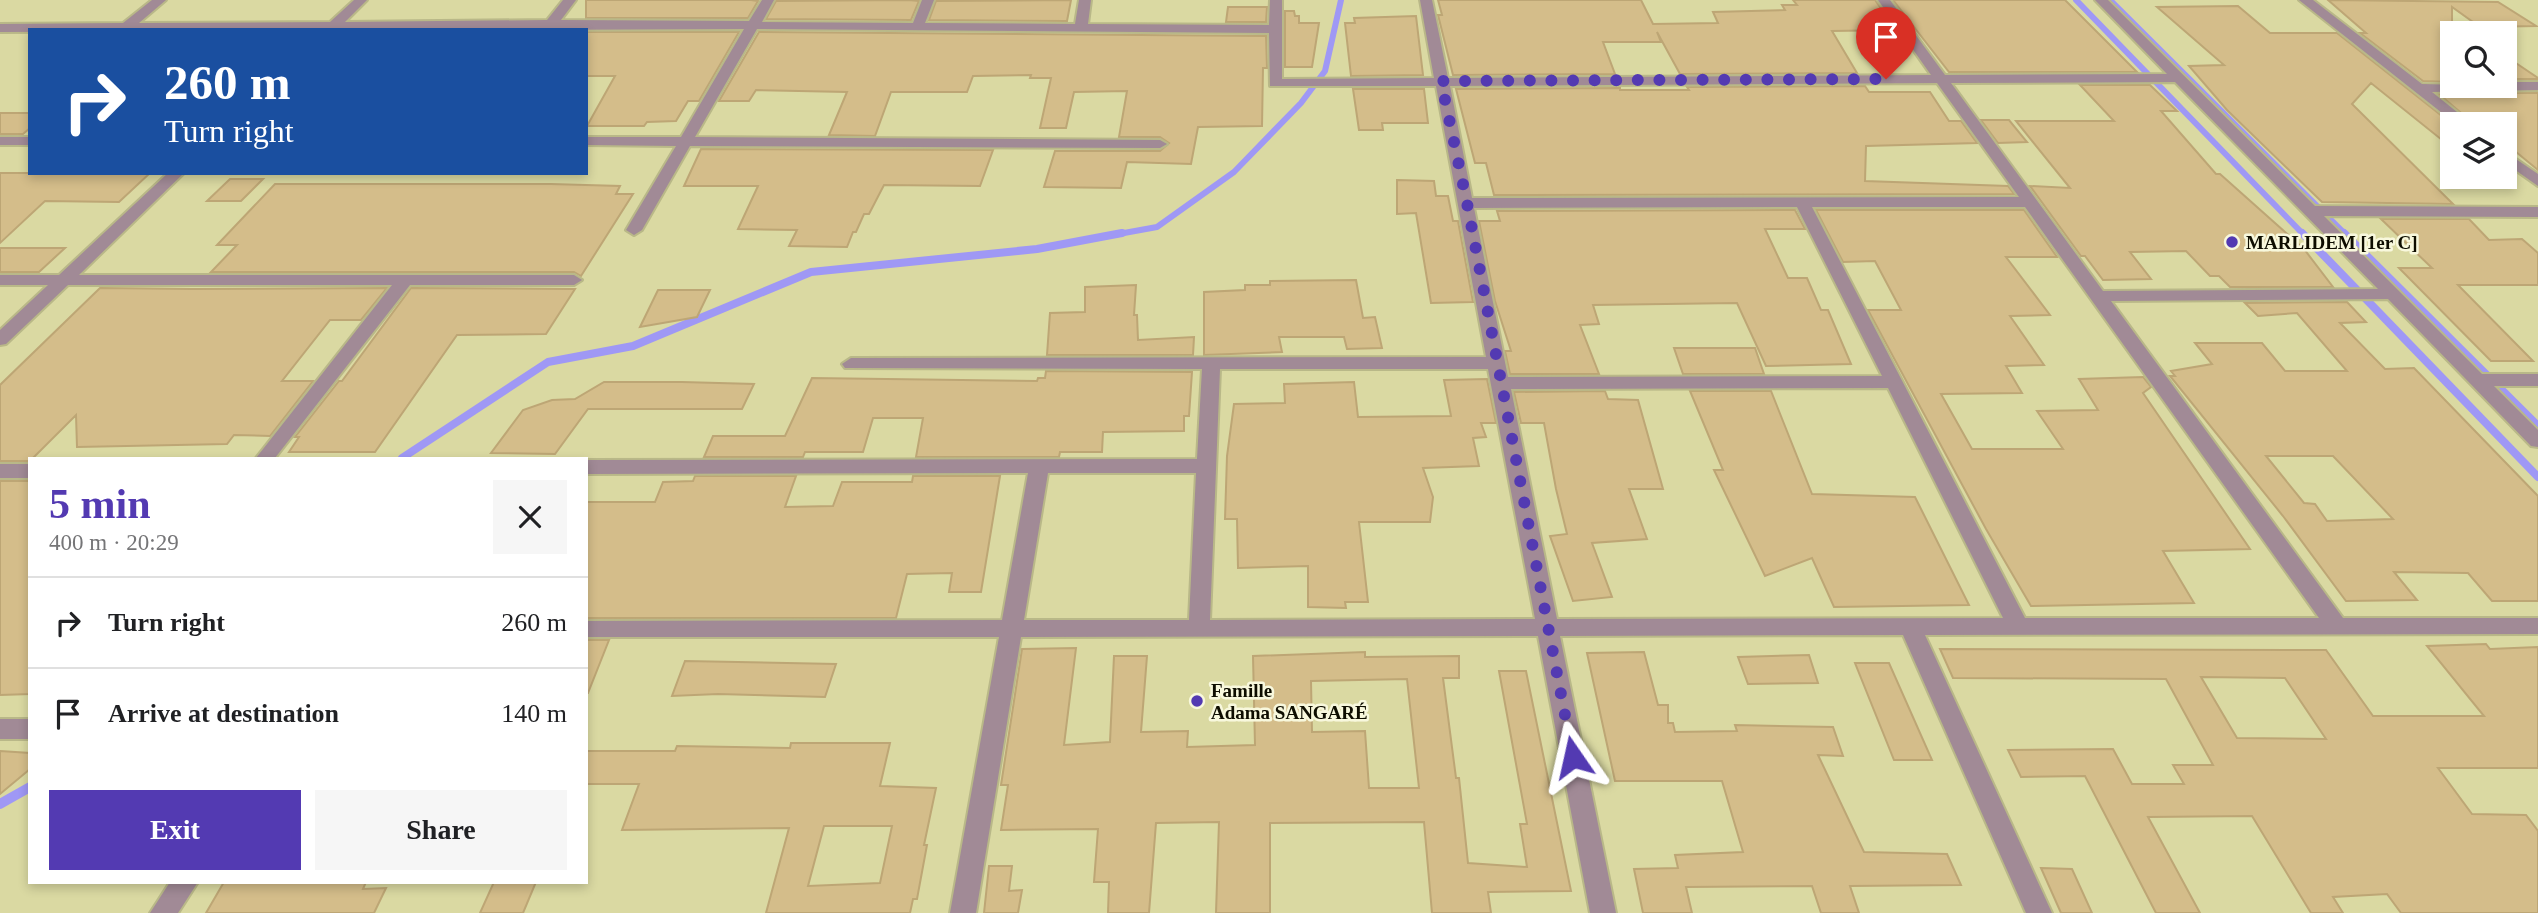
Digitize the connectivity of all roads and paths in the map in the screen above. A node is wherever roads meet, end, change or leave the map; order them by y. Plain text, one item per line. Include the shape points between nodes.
1 (160, 0) edge
2 (361, 0) edge
3 (570, 0) edge
4 (768, 0) edge
5 (928, 0) edge
6 (1085, 0) edge
7 (1276, 0) edge
8 (1426, 0) edge
9 (1884, 0) edge
10 (2101, 0) edge
11 (2305, 0) edge
12 (551, 24) junction
13 (755, 25) junction
14 (918, 25) junction
15 (128, 26) junction
16 (1081, 26) junction
17 (0, 28) edge
18 (331, 28) edge
19 (1275, 29) junction
20 (2179, 78) junction
21 (1942, 79) junction
22 (1441, 81) junction
23 (2538, 86) edge
24 (2418, 88) junction
25 (2449, 112) edge
26 (0, 141) edge
27 (28, 141) edge
28 (588, 141) edge
29 (687, 141) junction
30 (1160, 144) dead end
31 (2517, 165) edge
32 (175, 175) edge
33 (2538, 181) edge
34 (1802, 202) junction
35 (2030, 202) junction
36 (1467, 203) junction
37 (2311, 211) junction
38 (2538, 212) edge
39 (634, 230) dead end
40 (0, 280) edge
41 (63, 280) junction
42 (405, 280) junction
43 (574, 280) dead end
44 (2393, 294) junction
45 (2098, 296) junction
46 (0, 340) edge
47 (851, 364) dead end
48 (1210, 364) junction
49 (1499, 373) junction
50 (2477, 380) junction
51 (2538, 380) edge
52 (1893, 382) junction
53 (2538, 441) edge
54 (266, 457) edge
55 (1206, 466) junction
56 (588, 467) edge
57 (1039, 467) junction
58 (0, 471) edge
59 (28, 471) edge
60 (2018, 626) junction
61 (2538, 626) edge
62 (1548, 627) junction
63 (1910, 627) junction
64 (1012, 628) junction
65 (1199, 628) junction
66 (2338, 628) junction
67 (588, 629) edge
68 (0, 729) edge
69 (28, 729) edge
70 (185, 884) edge
71 (163, 913) edge
72 (963, 913) edge
73 (1603, 913) edge
74 (2039, 913) edge

1 - 15 street
2 - 18 street
3 - 12 street
4 - 13 street
5 - 14 street
6 - 16 street
7 - 19 street
8 - 22 street
9 - 21 street
10 - 20 street
11 - 24 street
12 - 13 street
12 - 18 street
13 - 14 street
13 - 29 street
14 - 16 street
15 - 17 street
15 - 18 street
16 - 19 street
19 - 22 street via 1276,83
20 - 21 street
20 - 37 street
21 - 22 street
21 - 35 street
22 - 36 street
23 - 24 street
24 - 25 street
26 - 27 street
28 - 29 street
29 - 30 street
29 - 39 street
31 - 33 street
32 - 41 street
34 - 35 street
34 - 36 street
34 - 52 street
35 - 45 street
36 - 49 street
37 - 38 street
37 - 44 street
40 - 41 street
41 - 42 street
41 - 46 street
42 - 43 street
42 - 54 street
44 - 45 street
44 - 50 street
45 - 66 street
47 - 48 street
48 - 49 street
48 - 55 street
49 - 52 street
49 - 62 street
50 - 51 street
50 - 53 street
52 - 60 street
55 - 57 street
55 - 65 street
56 - 57 street
57 - 64 street
58 - 59 street
60 - 63 street
60 - 66 street
61 - 66 street
62 - 63 street
62 - 65 street
62 - 73 street
63 - 74 street
64 - 65 street
64 - 67 street
64 - 72 street
68 - 69 street
70 - 71 street

